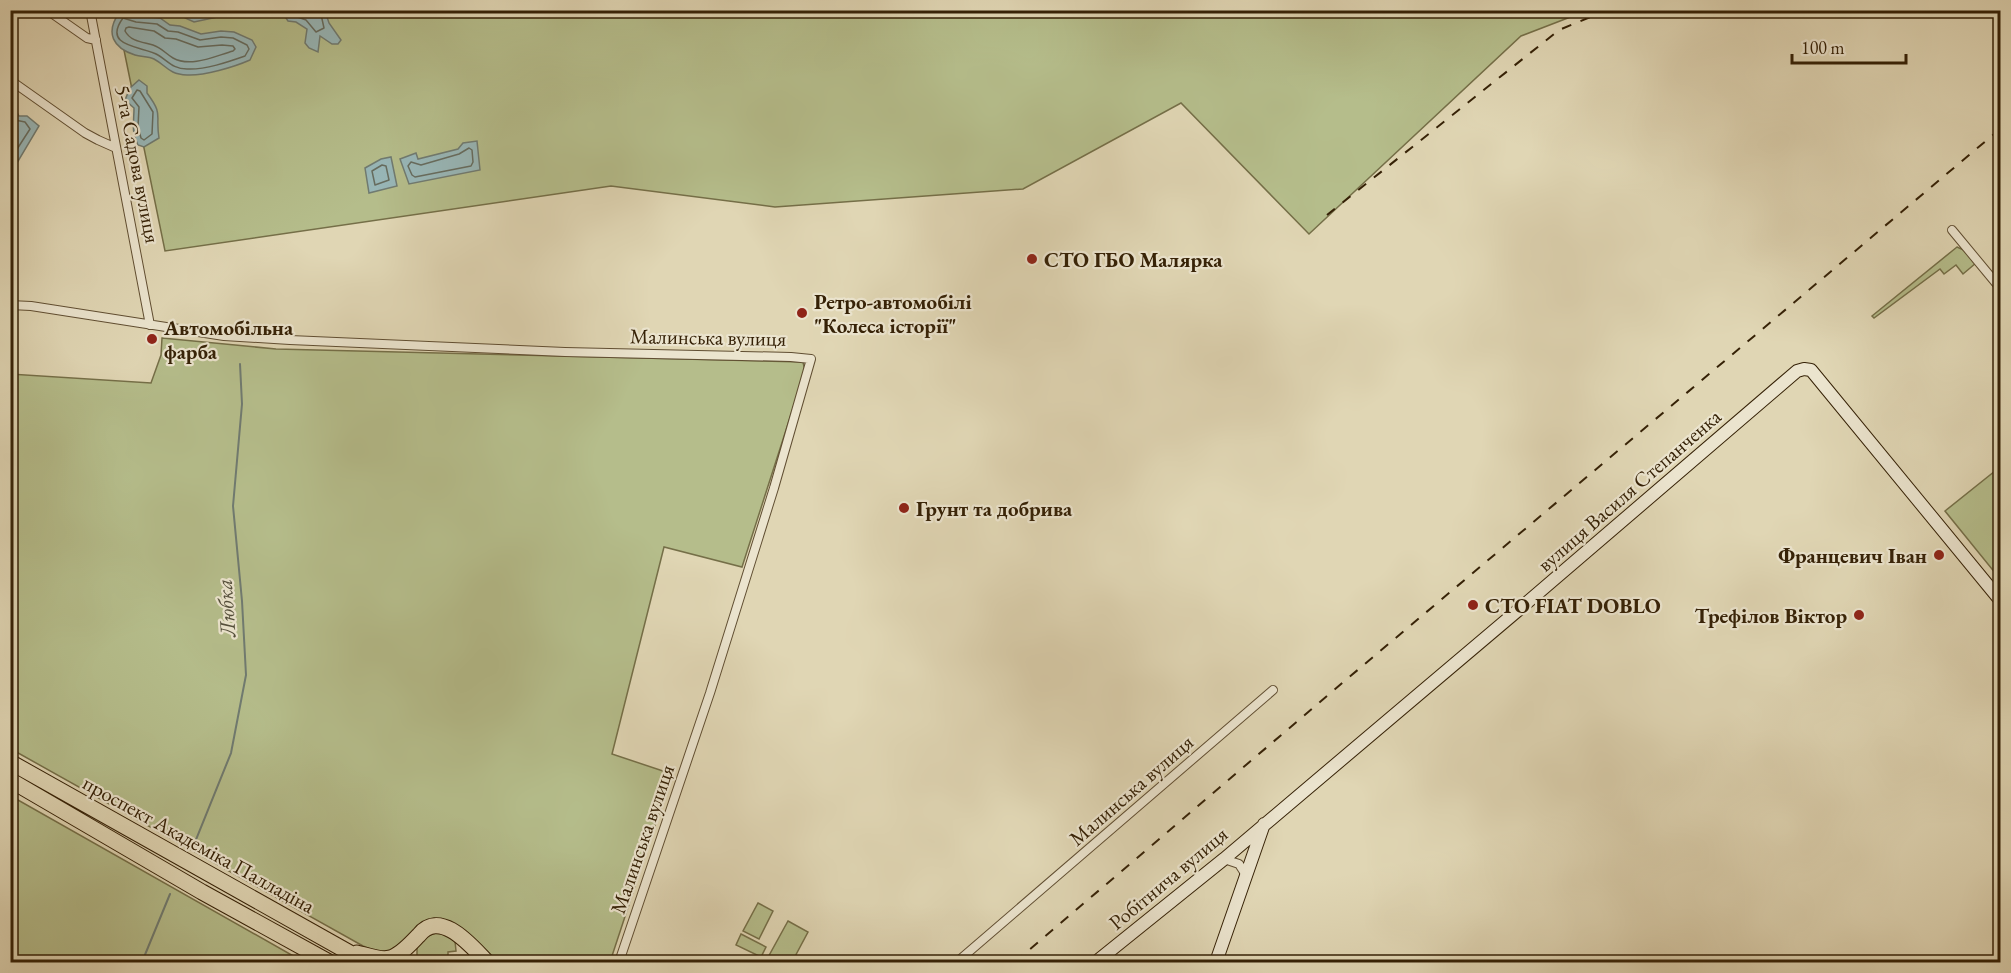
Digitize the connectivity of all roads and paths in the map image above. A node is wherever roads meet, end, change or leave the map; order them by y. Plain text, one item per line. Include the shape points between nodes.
1 (47, 10) edge
2 (90, 10) edge
3 (96, 40) junction
4 (10, 80) edge
5 (116, 148) junction
6 (1952, 230) dead end
7 (2001, 288) edge
8 (10, 304) edge
9 (150, 325) junction
10 (2001, 600) edge
11 (1273, 690) dead end
12 (10, 762) edge
13 (10, 780) edge
14 (1264, 823) junction
15 (1224, 859) junction
16 (1246, 876) junction
17 (412, 942) junction
18 (345, 950) junction
19 (326, 961) edge
20 (366, 963) edge
21 (411, 963) edge
22 (487, 963) edge
23 (619, 963) edge
24 (957, 963) edge
25 (1096, 963) edge
26 (1216, 963) edge

1 - 3 street
2 - 3 street, 5-та Садова вулиця
3 - 5 street, 5-та Садова вулиця
4 - 5 street via 98,141
5 - 9 street, 5-та Садова вулиця
6 - 7 street
8 - 9 street, Малинська вулиця
9 - 23 street, Малинська вулиця via 224,336 290,340 811,359 710,693
10 - 14 street, вулиця Василя Степанченка via 1811,370 1797,371
11 - 24 street, Малинська вулиця
12 - 18 highway, проспект Академіка Палладіна
13 - 19 highway, проспект Академіка Палладіна
14 - 15 street, Робітнича вулиця
14 - 16 street
15 - 16 street via 1239,864
15 - 25 street, Робітнича вулиця
16 - 26 street
17 - 18 highway via 389,958
17 - 21 highway
17 - 22 highway via 429,927 445,926
18 - 20 highway, проспект Академіка Палладіна

